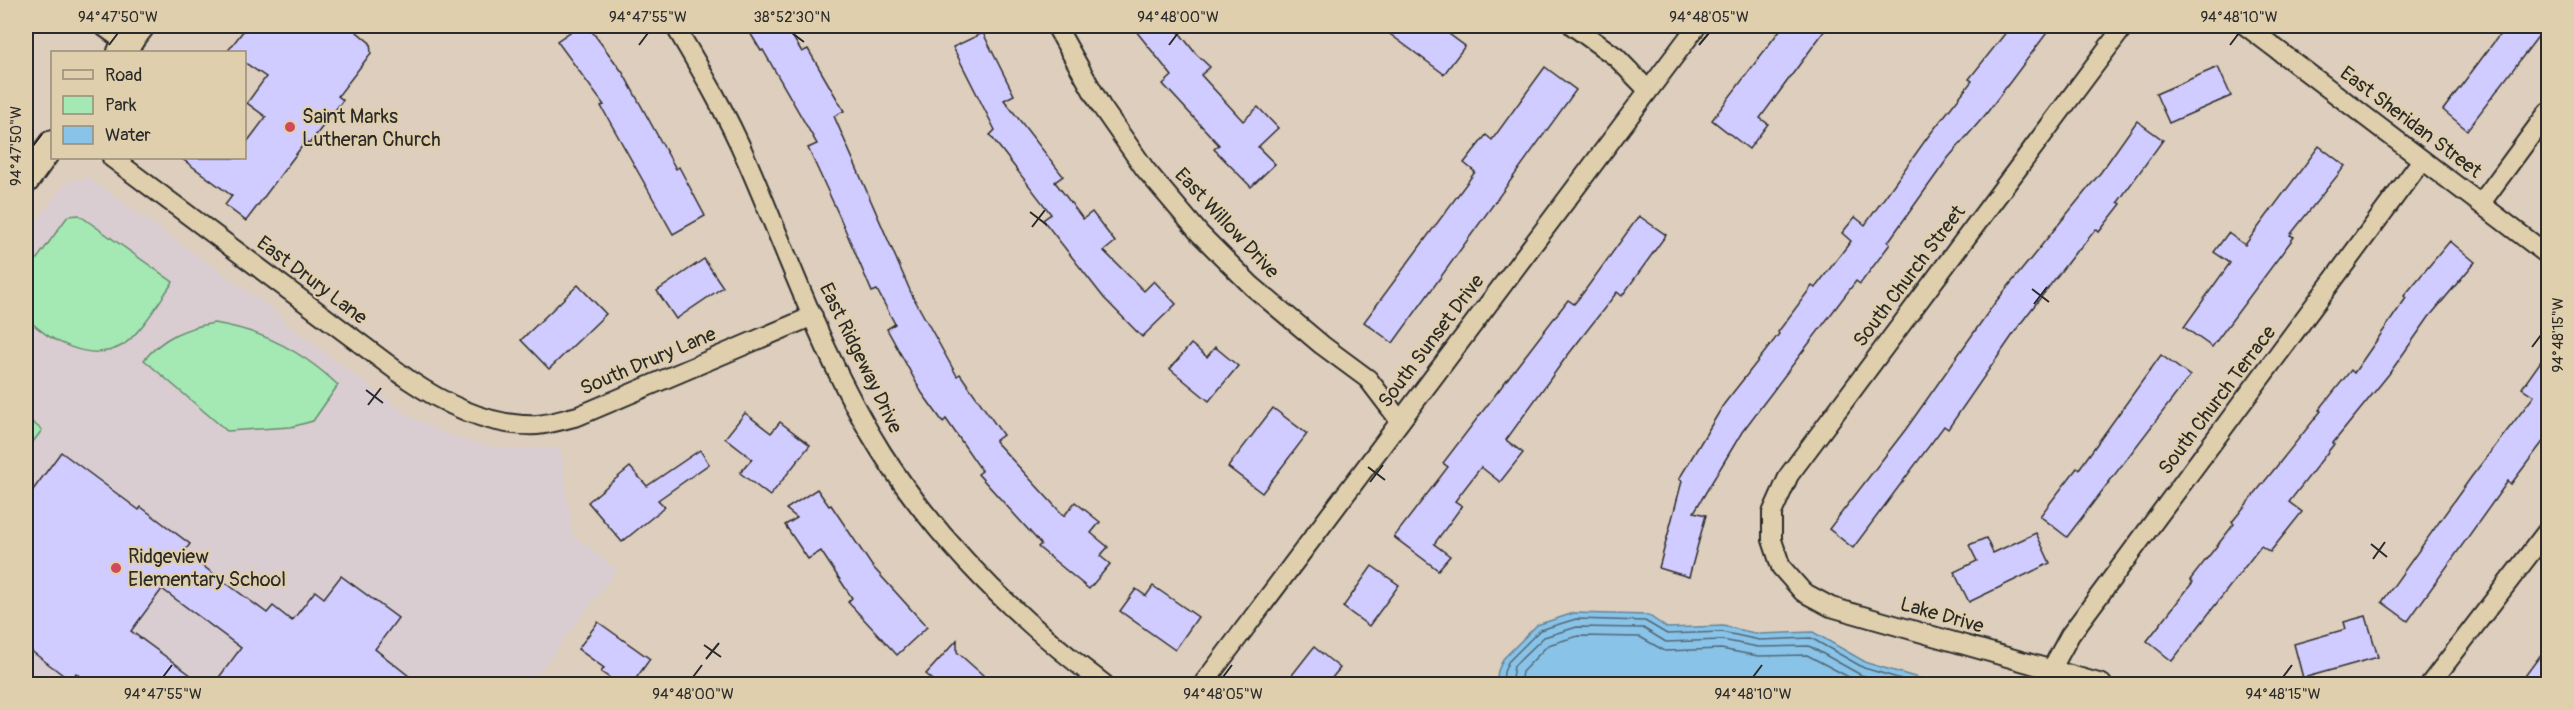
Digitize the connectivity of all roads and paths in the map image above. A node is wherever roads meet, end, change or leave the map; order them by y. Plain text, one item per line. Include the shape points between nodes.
1 (103, 26) edge
2 (675, 26) edge
3 (1056, 26) edge
4 (1574, 26) edge
5 (1697, 26) edge
6 (2124, 26) edge
7 (2246, 26) edge
8 (130, 41) edge
9 (1648, 90) junction
10 (2548, 112) edge
11 (51, 145) edge
12 (112, 159) edge
13 (2422, 160) junction
14 (26, 180) edge
15 (2481, 203) junction
16 (2548, 255) edge
17 (813, 316) junction
18 (496, 421) joint
19 (1400, 421) junction
20 (2548, 530) edge
21 (1781, 567) joint
22 (2051, 670) junction
23 (1104, 684) edge
24 (1203, 684) edge
25 (2102, 684) edge
26 (2430, 684) edge

1 - 8 street
2 - 17 street, East Ridgeway Drive via 715,94 747,160
3 - 19 street, East Willow Drive via 1101,106 1145,169 1200,234 1252,286 1368,379
4 - 9 street via 1616,57
5 - 9 street, South Sunset Drive
6 - 21 street, South Church Street via 1789,475 1772,513 1772,540
7 - 13 street, East Sheridan Street
9 - 19 street, South Sunset Drive
10 - 15 street
11 - 14 main road
12 - 18 street, East Drury Lane via 438,400
13 - 15 street, East Sheridan Street
13 - 22 street, South Church Terrace via 2070,635
15 - 16 street, East Sheridan Street
17 - 18 street, South Drury Lane via 578,416 538,425
17 - 23 street, East Ridgeway Drive via 839,376 882,453 928,518 1000,597
19 - 24 street, South Sunset Drive
20 - 26 street
21 - 22 street, Lake Drive via 1803,592 1831,607
22 - 25 street, Lake Drive

